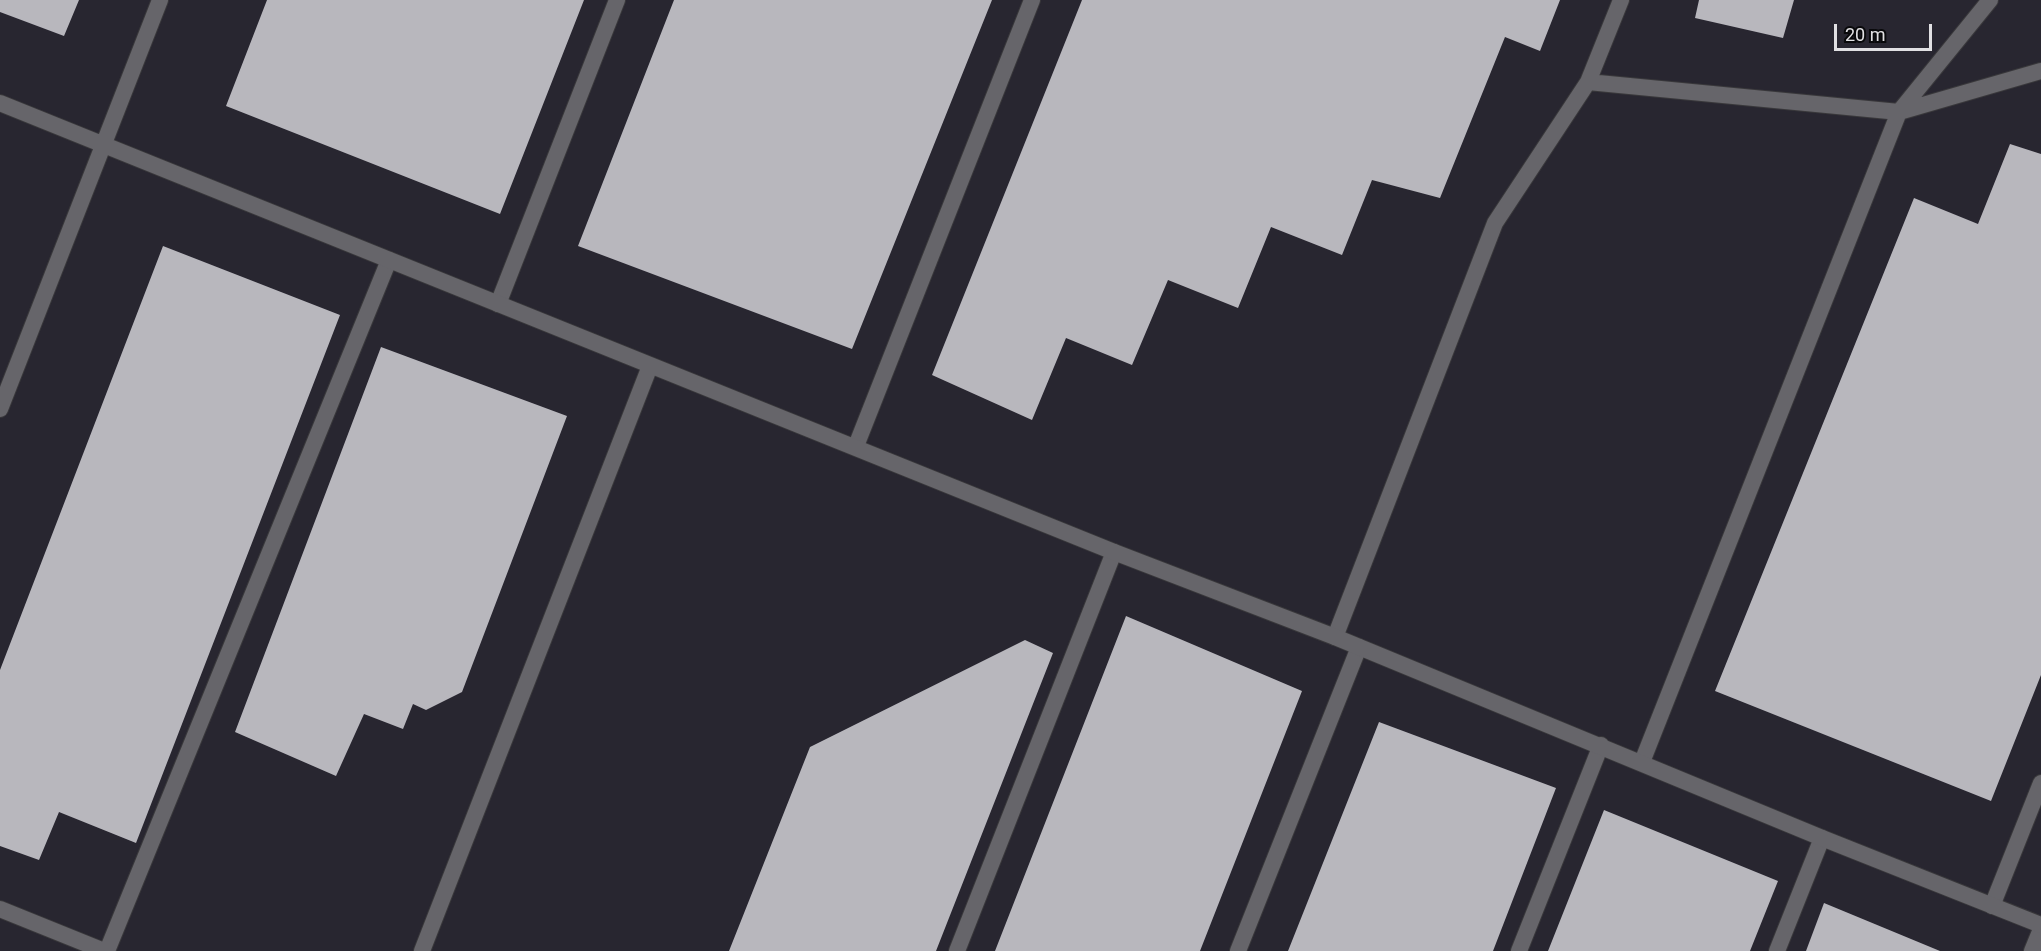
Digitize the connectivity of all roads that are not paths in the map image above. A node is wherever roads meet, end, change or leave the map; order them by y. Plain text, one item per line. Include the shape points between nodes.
1 (160, 0) edge
2 (617, 0) edge
3 (1032, 0) edge
4 (1621, 0) edge
5 (1990, 0) edge
6 (2041, 71) edge
7 (1588, 82) junction
8 (0, 103) edge
9 (1899, 112) junction
10 (104, 145) junction
11 (389, 260) junction
12 (498, 304) junction
13 (650, 366) junction
14 (0, 409) edge
15 (856, 446) junction
16 (1114, 552) junction
17 (1335, 637) junction
18 (1359, 647) junction
19 (1601, 745) junction
20 (1642, 762) junction
21 (2041, 783) edge
22 (1822, 838) junction
23 (1992, 906) junction
24 (0, 909) edge
25 (2041, 927) edge
26 (105, 951) edge
27 (422, 951) edge
28 (957, 951) edge
29 (1238, 951) edge
30 (1519, 951) edge
31 (1777, 951) edge
32 (2032, 951) edge

1 - 10 street
2 - 12 street
3 - 15 street
4 - 7 street
5 - 9 street
6 - 9 street
7 - 9 street
7 - 17 street via 1495,223
8 - 10 street
9 - 20 street
10 - 11 street
10 - 14 street
11 - 12 street
11 - 26 street
12 - 13 street
13 - 15 street
13 - 27 street
15 - 16 street
16 - 17 street
16 - 28 street
17 - 18 street
18 - 19 street
18 - 29 street
19 - 20 street
19 - 30 street
20 - 22 street
21 - 23 street
22 - 23 street
22 - 31 street
23 - 25 street
24 - 26 street
25 - 32 street

